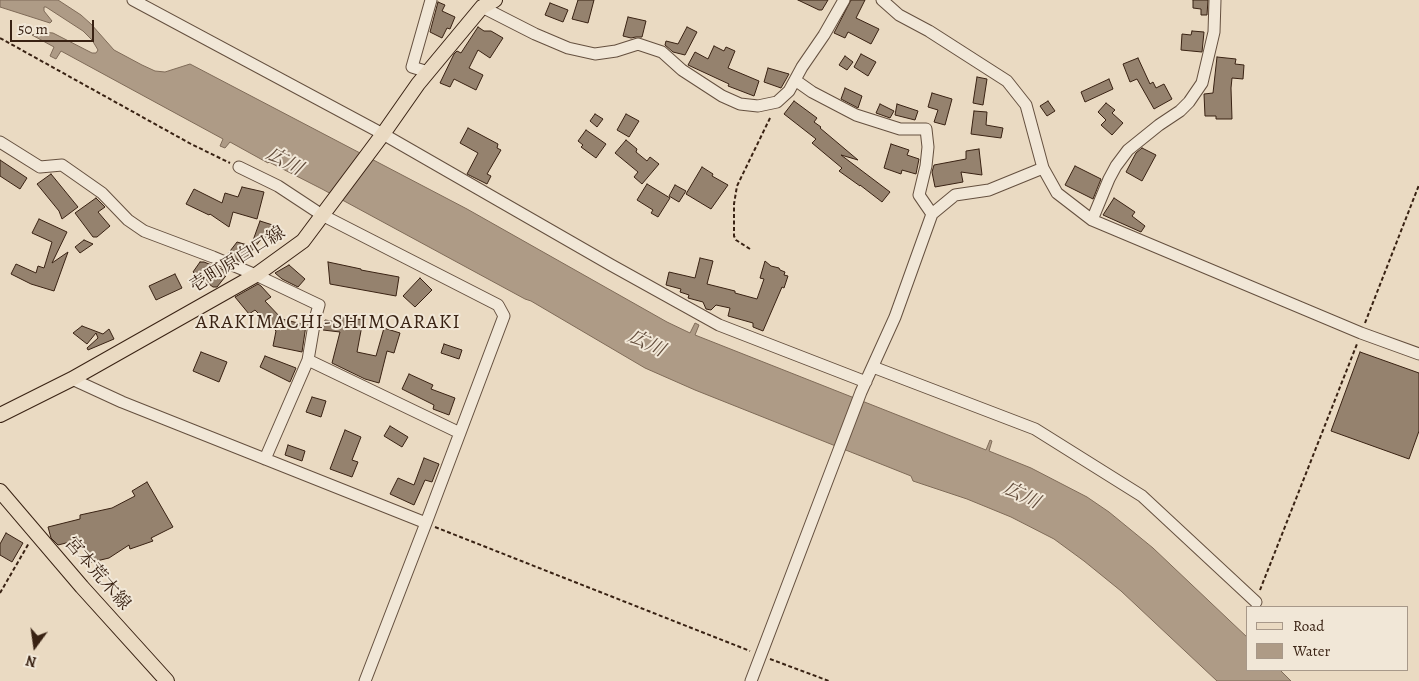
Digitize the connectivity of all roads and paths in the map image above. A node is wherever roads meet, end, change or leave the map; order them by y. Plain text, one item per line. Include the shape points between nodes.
1 (133, 0) edge
2 (431, 0) edge
3 (495, 0) edge
4 (844, 0) edge
5 (882, 0) edge
6 (1215, 0) edge
7 (482, 7) junction
8 (0, 38) edge
9 (428, 72) junction
10 (795, 80) junction
11 (777, 102) junction
12 (383, 134) junction
13 (0, 142) edge
14 (239, 167) joint
15 (1043, 168) junction
16 (1419, 185) edge
17 (325, 212) junction
18 (932, 214) junction
19 (1092, 220) junction
20 (750, 249) dead end
21 (256, 275) junction
22 (1361, 334) junction
23 (1419, 354) edge
24 (308, 360) junction
25 (873, 367) junction
26 (72, 379) junction
27 (863, 387) junction
28 (0, 415) edge
29 (460, 433) junction
30 (266, 459) junction
31 (0, 491) edge
32 (426, 523) junction
33 (36, 533) junction
34 (0, 593) edge
35 (1256, 602) joint
36 (761, 655) junction
37 (167, 681) edge
38 (364, 681) edge
39 (751, 681) edge
40 (829, 681) edge

1 - 12 street
2 - 9 street via 412,67
3 - 7 main road, 壱町原白口線
4 - 10 street
5 - 15 street via 899,15 930,31 1007,81 1026,105
6 - 19 street via 1214,32 1202,82 1180,111 1128,150 1109,179
7 - 9 main road, 壱町原白口線
7 - 11 street via 568,48 595,54 638,44 662,52 706,86 740,104 758,106
8 - 14 path via 191,144
9 - 12 main road, 壱町原白口線
10 - 11 street via 789,92
10 - 18 street via 856,115 900,129 926,128 926,166 919,195
11 - 20 path via 737,186 734,236
12 - 17 main road, 壱町原白口線
12 - 27 street via 719,325
13 - 21 street via 40,166 62,165 102,193 128,220 144,231
14 - 17 street
15 - 18 street via 989,190 955,195
15 - 19 street via 1057,193
16 - 22 path
17 - 21 main road, 壱町原白口線 via 303,241
17 - 29 street via 498,305 504,316
18 - 25 street via 895,317
19 - 22 street
21 - 24 street via 319,305
21 - 26 main road, 壱町原白口線
22 - 23 street
22 - 35 path
24 - 29 street
24 - 30 street
25 - 27 street
25 - 35 street via 1035,428 1142,496
26 - 28 main road, 壱町原白口線
26 - 30 street
27 - 36 street
29 - 32 street
30 - 32 street
31 - 33 main road, 宮本荒木線
32 - 36 path
32 - 38 street
33 - 34 path
33 - 37 main road, 宮本荒木線
36 - 39 street
36 - 40 path

